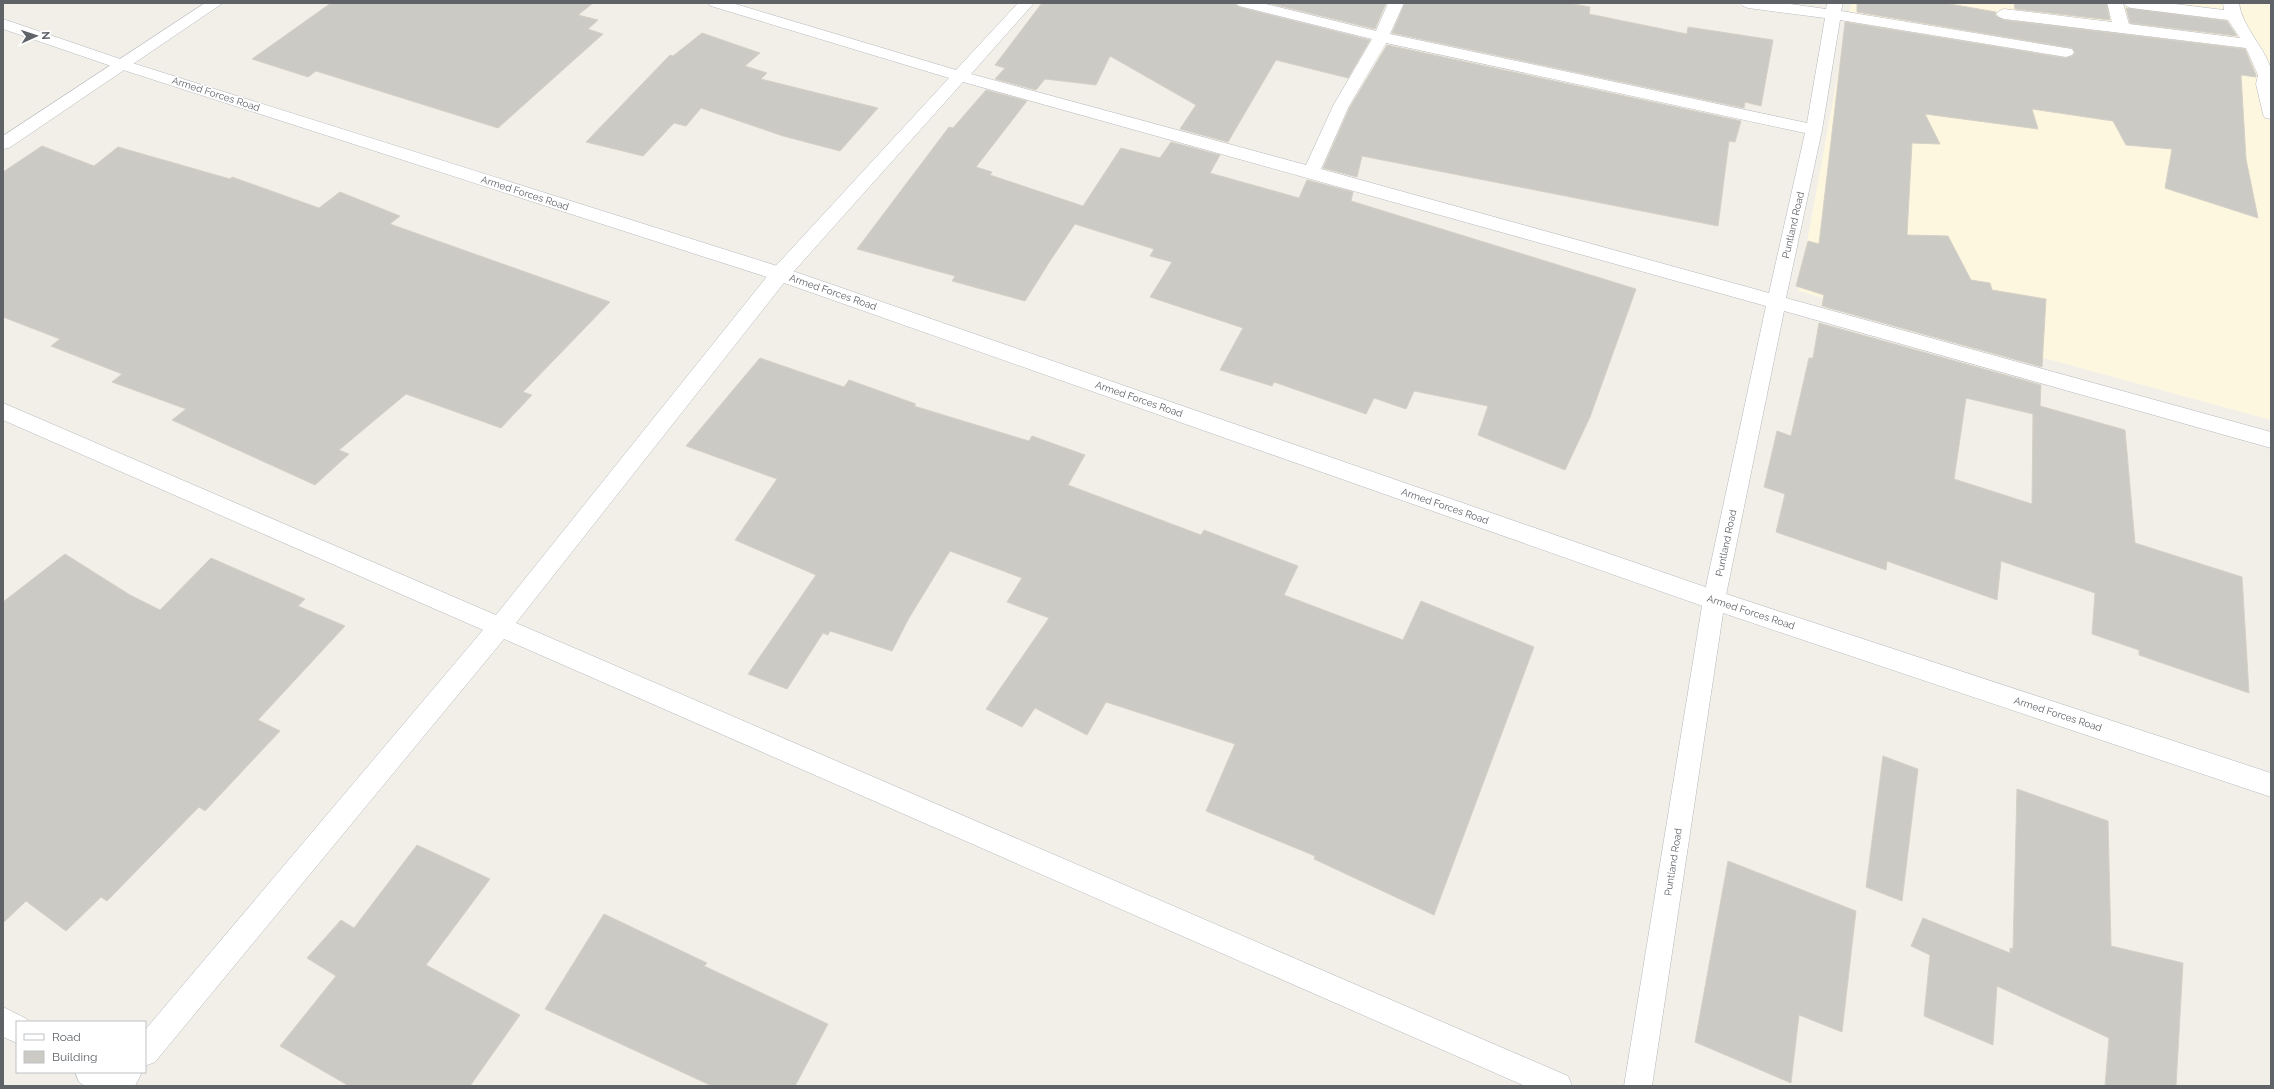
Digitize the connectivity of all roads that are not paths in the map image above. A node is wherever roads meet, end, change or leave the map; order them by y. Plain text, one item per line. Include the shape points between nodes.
1 (215, 3) edge
2 (716, 3) edge
3 (1026, 3) edge
4 (1244, 3) edge
5 (1396, 3) edge
6 (1748, 3) edge
7 (2115, 3) edge
8 (2132, 3) edge
9 (2003, 8) edge
10 (1834, 9) edge
11 (2232, 10) edge
12 (3, 24) edge
13 (2122, 29) junction
14 (1381, 37) junction
15 (2010, 42) junction
16 (2252, 44) junction
17 (2066, 52) dead end
18 (124, 65) junction
19 (960, 76) junction
20 (2271, 114) edge
21 (1814, 130) junction
22 (3, 144) edge
23 (1311, 172) junction
24 (780, 274) junction
25 (1776, 302) junction
26 (3, 411) edge
27 (2271, 440) edge
28 (1714, 600) junction
29 (499, 628) junction
30 (2271, 785) edge
31 (3, 1021) edge
32 (16, 1028) edge
33 (146, 1051) edge
34 (91, 1073) edge
35 (127, 1073) edge
36 (112, 1086) edge
37 (116, 1086) edge
38 (1558, 1086) edge
39 (1638, 1086) edge

1 - 18 street
2 - 19 street
3 - 19 street
4 - 14 street
5 - 14 street
6 - 10 street
7 - 13 street
8 - 11 street
9 - 13 street
9 - 15 street
10 - 15 street
10 - 21 street, Puntland Road
11 - 16 street
12 - 18 street, Armed Forces Road
13 - 16 street
14 - 21 street
14 - 23 street via 1341,106
15 - 17 street
16 - 20 street via 2266,75 2264,84
18 - 22 street
18 - 24 street, Armed Forces Road
19 - 23 street
19 - 24 street
21 - 25 street, Puntland Road
23 - 25 street
24 - 28 street, Armed Forces Road
24 - 29 street
25 - 27 street
25 - 28 street, Puntland Road
26 - 29 street
28 - 30 street, Armed Forces Road
28 - 39 street, Puntland Road
29 - 33 street
29 - 38 street
31 - 32 street
34 - 36 street
35 - 37 street

